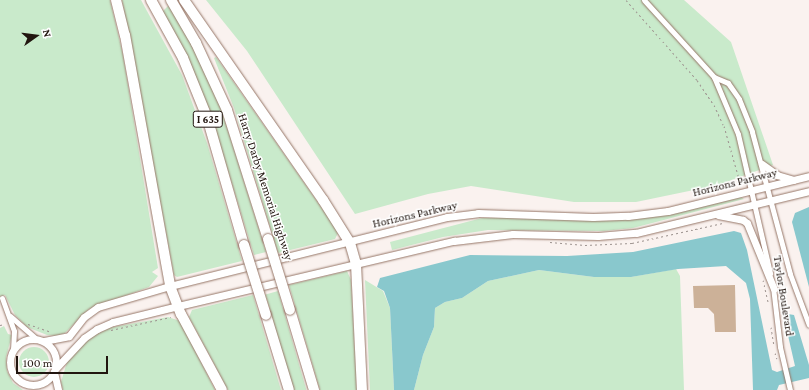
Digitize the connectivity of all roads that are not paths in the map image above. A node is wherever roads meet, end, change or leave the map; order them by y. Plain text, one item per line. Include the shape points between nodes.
1 (116, 0) edge
2 (151, 0) edge
3 (171, 0) edge
4 (184, 0) edge
5 (644, 0) edge
6 (714, 77) junction
7 (762, 164) junction
8 (809, 176) edge
9 (793, 180) junction
10 (768, 186) junction
11 (752, 190) junction
12 (809, 191) edge
13 (772, 200) junction
14 (755, 205) junction
15 (718, 214) junction
16 (350, 243) junction
17 (356, 264) junction
18 (170, 286) junction
19 (774, 289) junction
20 (2, 298) dead end
21 (178, 306) junction
22 (10, 316) junction
23 (809, 325) edge
24 (36, 339) junction
25 (44, 341) junction
26 (13, 350) junction
27 (55, 370) junction
28 (22, 383) junction
29 (32, 390) edge
30 (58, 390) edge
31 (222, 390) edge
32 (289, 390) edge
33 (314, 390) edge
34 (362, 390) edge
35 (790, 390) edge

1 - 18 highway via 126,35
2 - 32 highway, I 635, bridge via 182,58 207,117
3 - 33 highway, Harry Darby Memorial Highway / I 635, bridge via 196,43 227,110
4 - 16 highway
5 - 6 street
6 - 7 street, Taylor Boulevard via 728,84 739,99
6 - 11 street, Taylor Boulevard via 738,134
7 - 9 main road via 777,175
7 - 10 street, Taylor Boulevard
8 - 9 main road, Horizons Parkway
9 - 10 main road, Horizons Parkway
10 - 11 main road, Horizons Parkway
10 - 13 street, Taylor Boulevard
11 - 14 street, Taylor Boulevard
11 - 16 main road, Horizons Parkway via 668,211 628,216 478,213 415,224
12 - 13 main road
13 - 14 main road
13 - 23 street, Taylor Boulevard via 790,274
14 - 15 main road
14 - 19 street, Taylor Boulevard
15 - 17 main road via 636,233 598,236 486,236 428,246
15 - 19 main road via 747,223
16 - 17 highway
16 - 18 main road, Horizons Parkway
17 - 21 main road
17 - 34 highway
18 - 21 highway
18 - 25 main road, Horizons Parkway via 98,308 84,317 68,336
19 - 35 street, Taylor Boulevard via 780,347
20 - 22 street
21 - 27 main road via 114,322 97,329 84,338
21 - 31 highway
22 - 24 street
22 - 26 street via 15,339
24 - 25 main road
24 - 26 main road via 23,341
25 - 27 main road via 54,353
26 - 28 main road via 10,365 16,379
27 - 28 main road via 44,383
27 - 30 main road
28 - 29 main road

